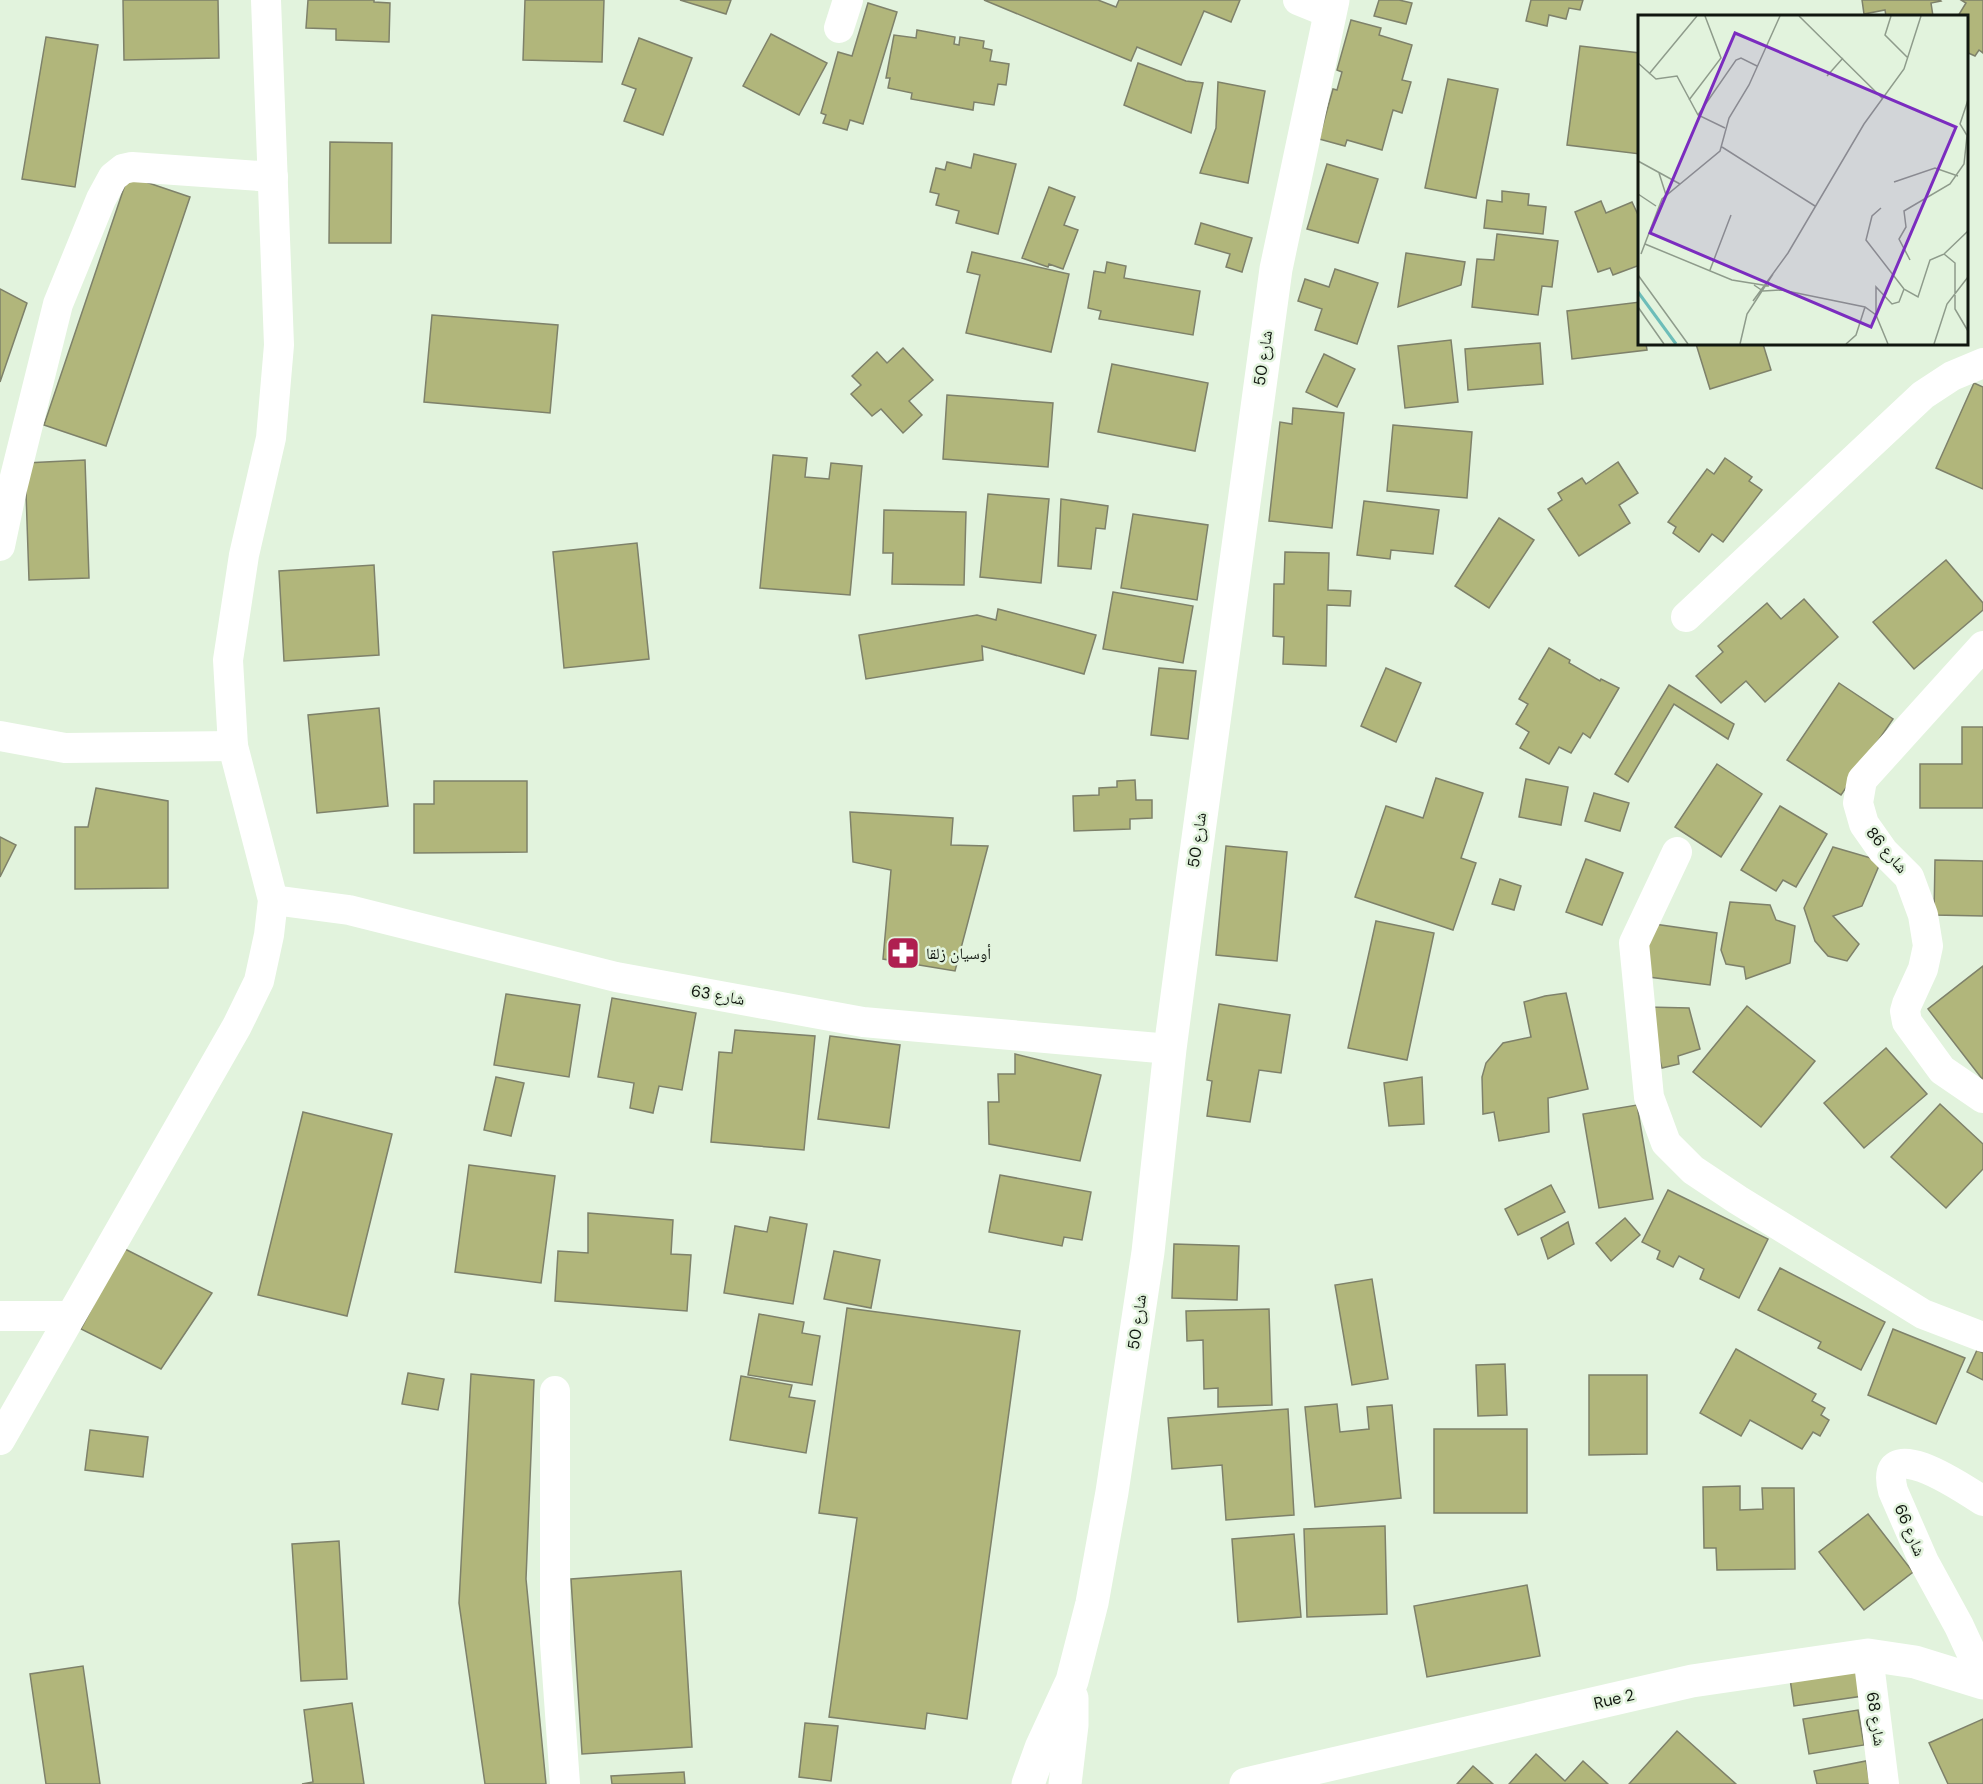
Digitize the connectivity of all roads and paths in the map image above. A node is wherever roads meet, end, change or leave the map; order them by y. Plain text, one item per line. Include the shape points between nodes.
1 (266, 0) edge
2 (849, 0) edge
3 (1298, 0) edge
4 (1331, 6) edge
5 (839, 28) dead end
6 (273, 177) junction
7 (1983, 363) edge
8 (0, 546) edge
9 (1686, 617) dead end
10 (1983, 646) edge
11 (0, 736) edge
12 (233, 746) junction
13 (1677, 852) dead end
14 (273, 900) junction
15 (1170, 1049) junction
16 (1983, 1098) edge
17 (0, 1316) edge
18 (70, 1316) junction
19 (1983, 1337) edge
20 (555, 1391) dead end
21 (0, 1440) edge
22 (1983, 1501) edge
23 (1868, 1655) junction
24 (1983, 1678) edge
25 (1072, 1681) junction
26 (1983, 1683) edge
27 (565, 1784) edge
28 (1028, 1784) edge
29 (1065, 1784) edge
30 (1246, 1784) edge
31 (1884, 1784) edge

1 - 6 street
2 - 5 street
3 - 4 street
4 - 15 street, شارع 50 via 1276,269
6 - 8 street via 132,167 113,177 58,304
6 - 12 street via 279,345 272,438 244,555 228,660
7 - 9 street via 1952,376 1923,395
10 - 16 street, شارع 86 via 1862,780 1858,803 1872,838 1909,877 1923,915 1928,946 1923,969 1906,1004 1907,1022 1942,1070
11 - 12 street via 65,748
12 - 14 street
13 - 19 street via 1634,943 1649,1097 1666,1143 1693,1170 1738,1200 1923,1314
14 - 15 street, شارع 63 via 349,910 616,977 863,1022
14 - 18 street via 259,981
15 - 25 street, شارع 50 via 1148,1252 1114,1481 1092,1603
17 - 18 street
18 - 21 street
20 - 27 street via 555,1643
22 - 24 street, شارع 66 via 1915,1464 1906,1463 1892,1472 1893,1491 1924,1562
23 - 26 street, Rue 2 via 1915,1662
23 - 30 street, Rue 2 via 1692,1681
23 - 31 street, شارع 68
25 - 28 street, شارع 50
25 - 29 street, شارع 50

